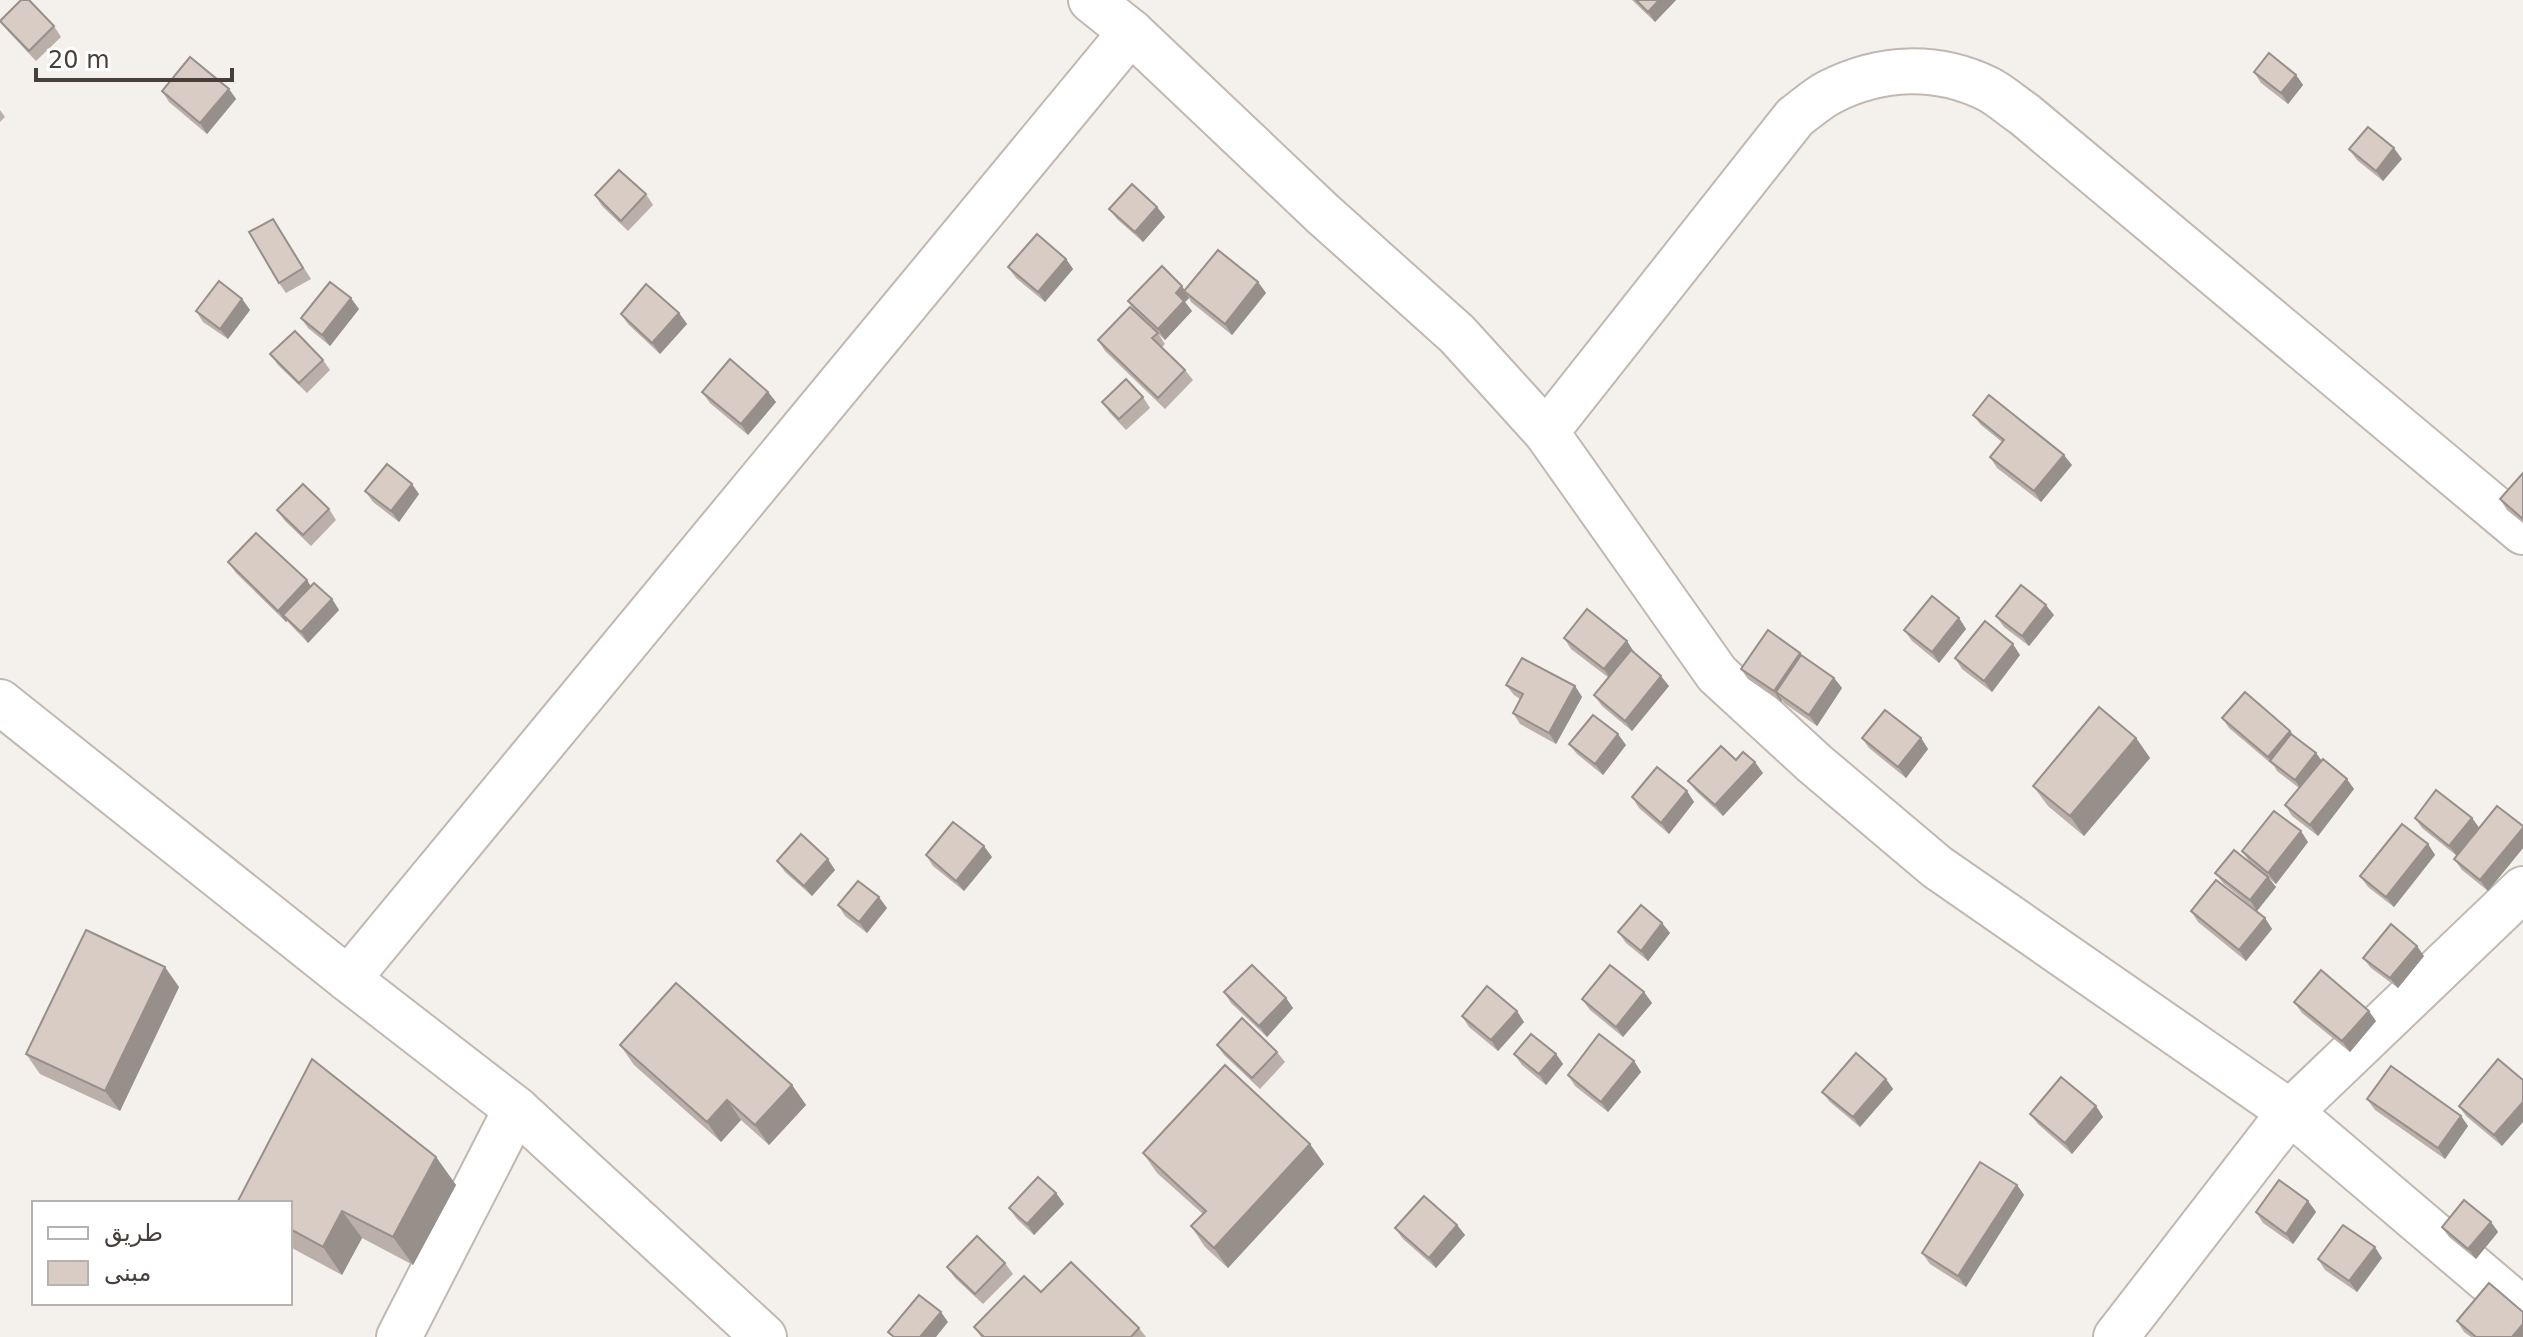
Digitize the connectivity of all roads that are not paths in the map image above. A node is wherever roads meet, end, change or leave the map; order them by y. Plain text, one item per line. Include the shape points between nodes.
1 (1091, 0) edge
2 (1131, 32) junction
3 (1546, 432) junction
4 (2523, 532) edge
5 (0, 702) edge
6 (2523, 889) edge
7 (348, 979) junction
8 (516, 1109) junction
9 (2290, 1112) junction
10 (2523, 1310) edge
11 (399, 1337) edge
12 (764, 1337) edge
13 (2116, 1337) edge

1 - 2 street
2 - 3 street via 1457,334
2 - 7 street
3 - 4 street via 1795,117 1828,93 1867,76 1909,70 1950,75 1990,90 2024,114
3 - 9 street via 1717,674 1815,764 1937,867
5 - 7 street
6 - 9 street
7 - 8 street
8 - 11 street
8 - 12 street
9 - 10 street
9 - 13 street

